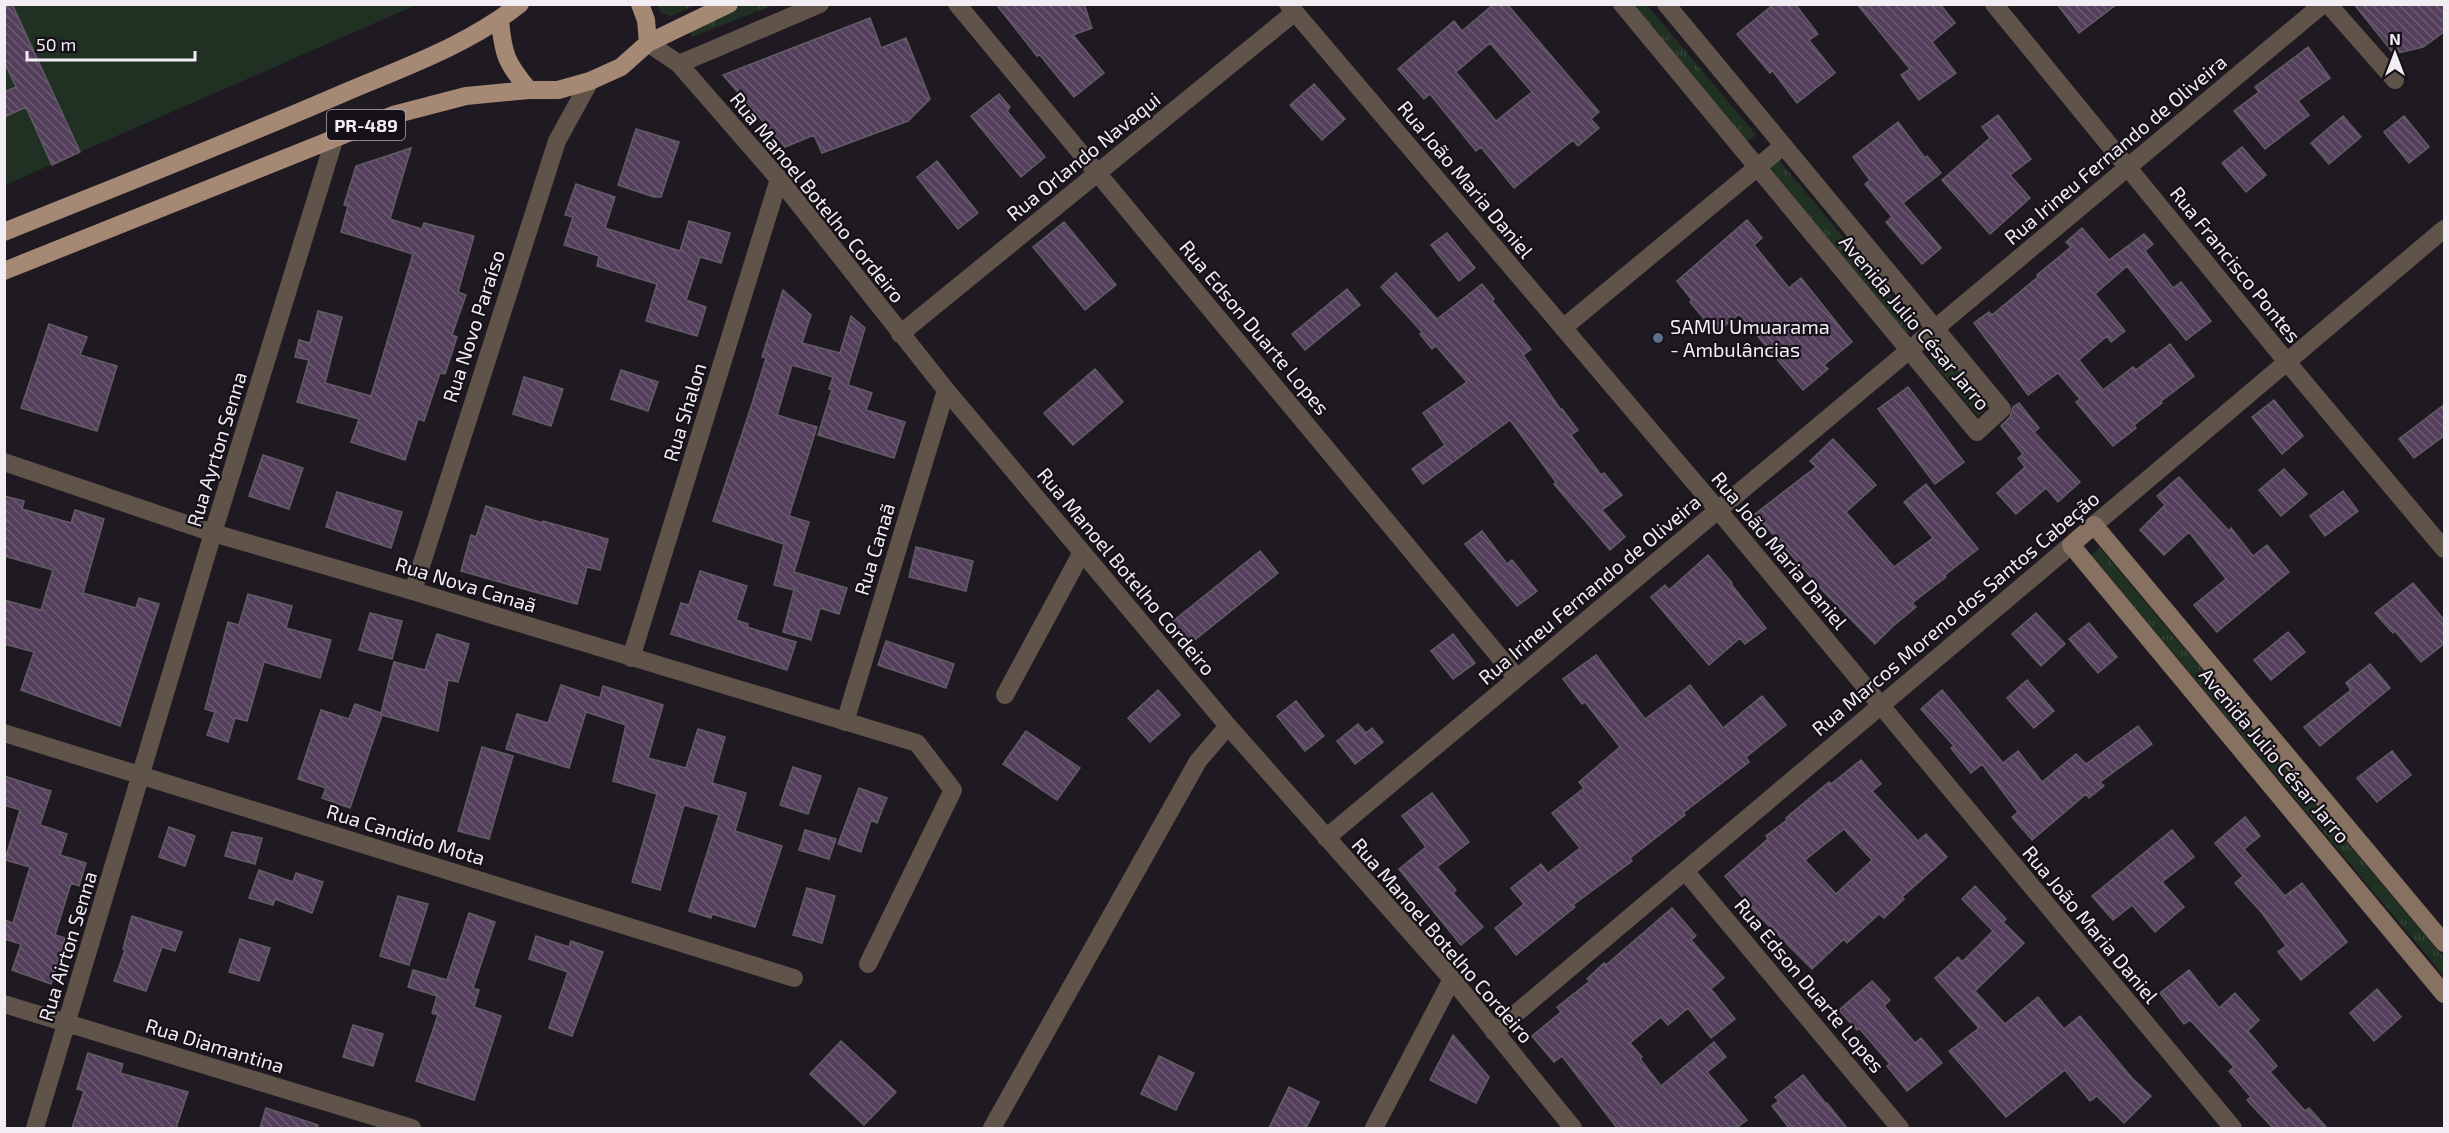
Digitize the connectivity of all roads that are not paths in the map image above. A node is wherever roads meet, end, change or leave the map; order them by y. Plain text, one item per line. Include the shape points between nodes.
1 (520, 4) edge
2 (640, 4) edge
3 (729, 4) edge
4 (820, 4) edge
5 (957, 4) edge
6 (1622, 4) edge
7 (1666, 4) edge
8 (1994, 4) edge
9 (2323, 4) edge
10 (2328, 4) edge
11 (1292, 8) edge
12 (500, 12) edge
13 (648, 43) junction
14 (680, 64) junction
15 (2395, 80) dead end
16 (590, 81) junction
17 (529, 90) junction
18 (335, 137) junction
19 (1783, 146) junction
20 (2129, 167) junction
21 (1757, 168) junction
22 (1098, 173) junction
23 (779, 179) junction
24 (2445, 229) edge
25 (4, 232) edge
26 (4, 271) edge
27 (1563, 328) junction
28 (1935, 328) junction
29 (900, 334) junction
30 (1908, 351) junction
31 (2287, 362) junction
32 (946, 390) junction
33 (4, 462) edge
34 (1718, 510) junction
35 (2094, 525) junction
36 (213, 533) junction
37 (2071, 545) junction
38 (2445, 549) edge
39 (1082, 552) junction
40 (412, 591) junction
41 (631, 658) junction
42 (1517, 678) junction
43 (1005, 695) dead end
44 (1880, 706) junction
45 (845, 722) junction
46 (1228, 726) junction
47 (4, 733) edge
48 (141, 775) junction
49 (1326, 838) junction
50 (1685, 871) junction
51 (2445, 943) edge
52 (868, 964) dead end
53 (794, 978) dead end
54 (1452, 979) junction
55 (2445, 994) edge
56 (4, 1004) edge
57 (67, 1024) junction
58 (1494, 1032) junction
59 (1563, 1124) edge
60 (35, 1128) edge
61 (412, 1128) edge
62 (992, 1128) edge
63 (1374, 1128) edge
64 (1900, 1128) edge
65 (2233, 1128) edge

1 - 12 main road, PR-489 / PR-489
2 - 13 main road
3 - 13 main road, PR-489 / PR-489
4 - 14 street
5 - 22 street, Rua Edson Duarte Lopes
6 - 21 street, Avenida Julio César Jarro
7 - 19 street, Avenida Julio César Jarro
8 - 20 street, Rua Francisco Pontes
9 - 20 street, Rua Irineu Fernando de Oliveira
10 - 15 street
11 - 22 street, Rua Orlando Navaqui
11 - 27 street, Rua João Maria Daniel
12 - 17 main road via 502,48 511,69
12 - 25 main road, PR-489 / PR-489 via 452,46
13 - 14 street, Rua Manoel Botelho Cordeiro
13 - 16 main road, PR-489 / PR-489 via 621,67
14 - 23 street, Rua Manoel Botelho Cordeiro
16 - 17 main road, PR-489 / PR-489 via 558,90
16 - 40 street, Rua Novo Paraíso via 557,141
17 - 18 main road, PR-489 / PR-489 via 433,103
18 - 26 main road, PR-489 / PR-489
18 - 36 street, Rua Ayrton Senna
19 - 21 street
19 - 28 street, Avenida Julio César Jarro
20 - 28 street, Rua Irineu Fernando de Oliveira
20 - 31 street, Rua Francisco Pontes
21 - 27 street
21 - 30 street, Avenida Julio César Jarro
22 - 29 street, Rua Orlando Navaqui
22 - 42 street, Rua Edson Duarte Lopes
23 - 29 street, Rua Manoel Botelho Cordeiro
23 - 41 street, Rua Shalon
24 - 31 street, Rua Marcos Moreno dos Santos Cabeção
27 - 34 street, Rua João Maria Daniel
28 - 30 street
28 - 30 street, Avenida Julio César Jarro via 2002,409 1977,432
29 - 32 street, Rua Manoel Botelho Cordeiro
30 - 34 street, Rua Irineu Fernando de Oliveira
31 - 35 street, Rua Marcos Moreno dos Santos Cabeção
31 - 38 street, Rua Francisco Pontes
32 - 39 street, Rua Manoel Botelho Cordeiro
32 - 45 street, Rua Canaã
33 - 36 street, Rua Nova Canaã
34 - 42 street, Rua Irineu Fernando de Oliveira
34 - 44 street, Rua João Maria Daniel
35 - 37 street, Rua Marcos Moreno dos Santos Cabeção
35 - 51 street, Avenida Julio César Jarro
36 - 40 street, Rua Nova Canaã
36 - 48 street, Rua Ayrton Senna
37 - 44 street, Rua Marcos Moreno dos Santos Cabeção
37 - 55 street, Avenida Julio César Jarro
39 - 43 street
39 - 46 street, Rua Manoel Botelho Cordeiro
40 - 41 street, Rua Nova Canaã
41 - 45 street, Rua Nova Canaã
42 - 49 street, Rua Irineu Fernando de Oliveira
44 - 50 street, Rua Marcos Moreno dos Santos Cabeção
44 - 65 street, Rua João Maria Daniel
45 - 52 street, Rua Nova Canaã via 917,743 952,790
46 - 49 street, Rua Manoel Botelho Cordeiro
46 - 62 street via 1198,761
47 - 48 street, Rua Candido Mota
48 - 53 street, Rua Candido Mota
48 - 57 street, Rua Airton Senna
49 - 54 street, Rua Manoel Botelho Cordeiro
50 - 58 street, Rua Marcos Moreno dos Santos Cabeção
50 - 64 street, Rua Edson Duarte Lopes
54 - 58 street, Rua Manoel Botelho Cordeiro
54 - 63 street
56 - 57 street, Rua Diamantina
57 - 60 street, Rua Airton Senna
57 - 61 street, Rua Diamantina
58 - 59 street, Rua Manoel Botelho Cordeiro

